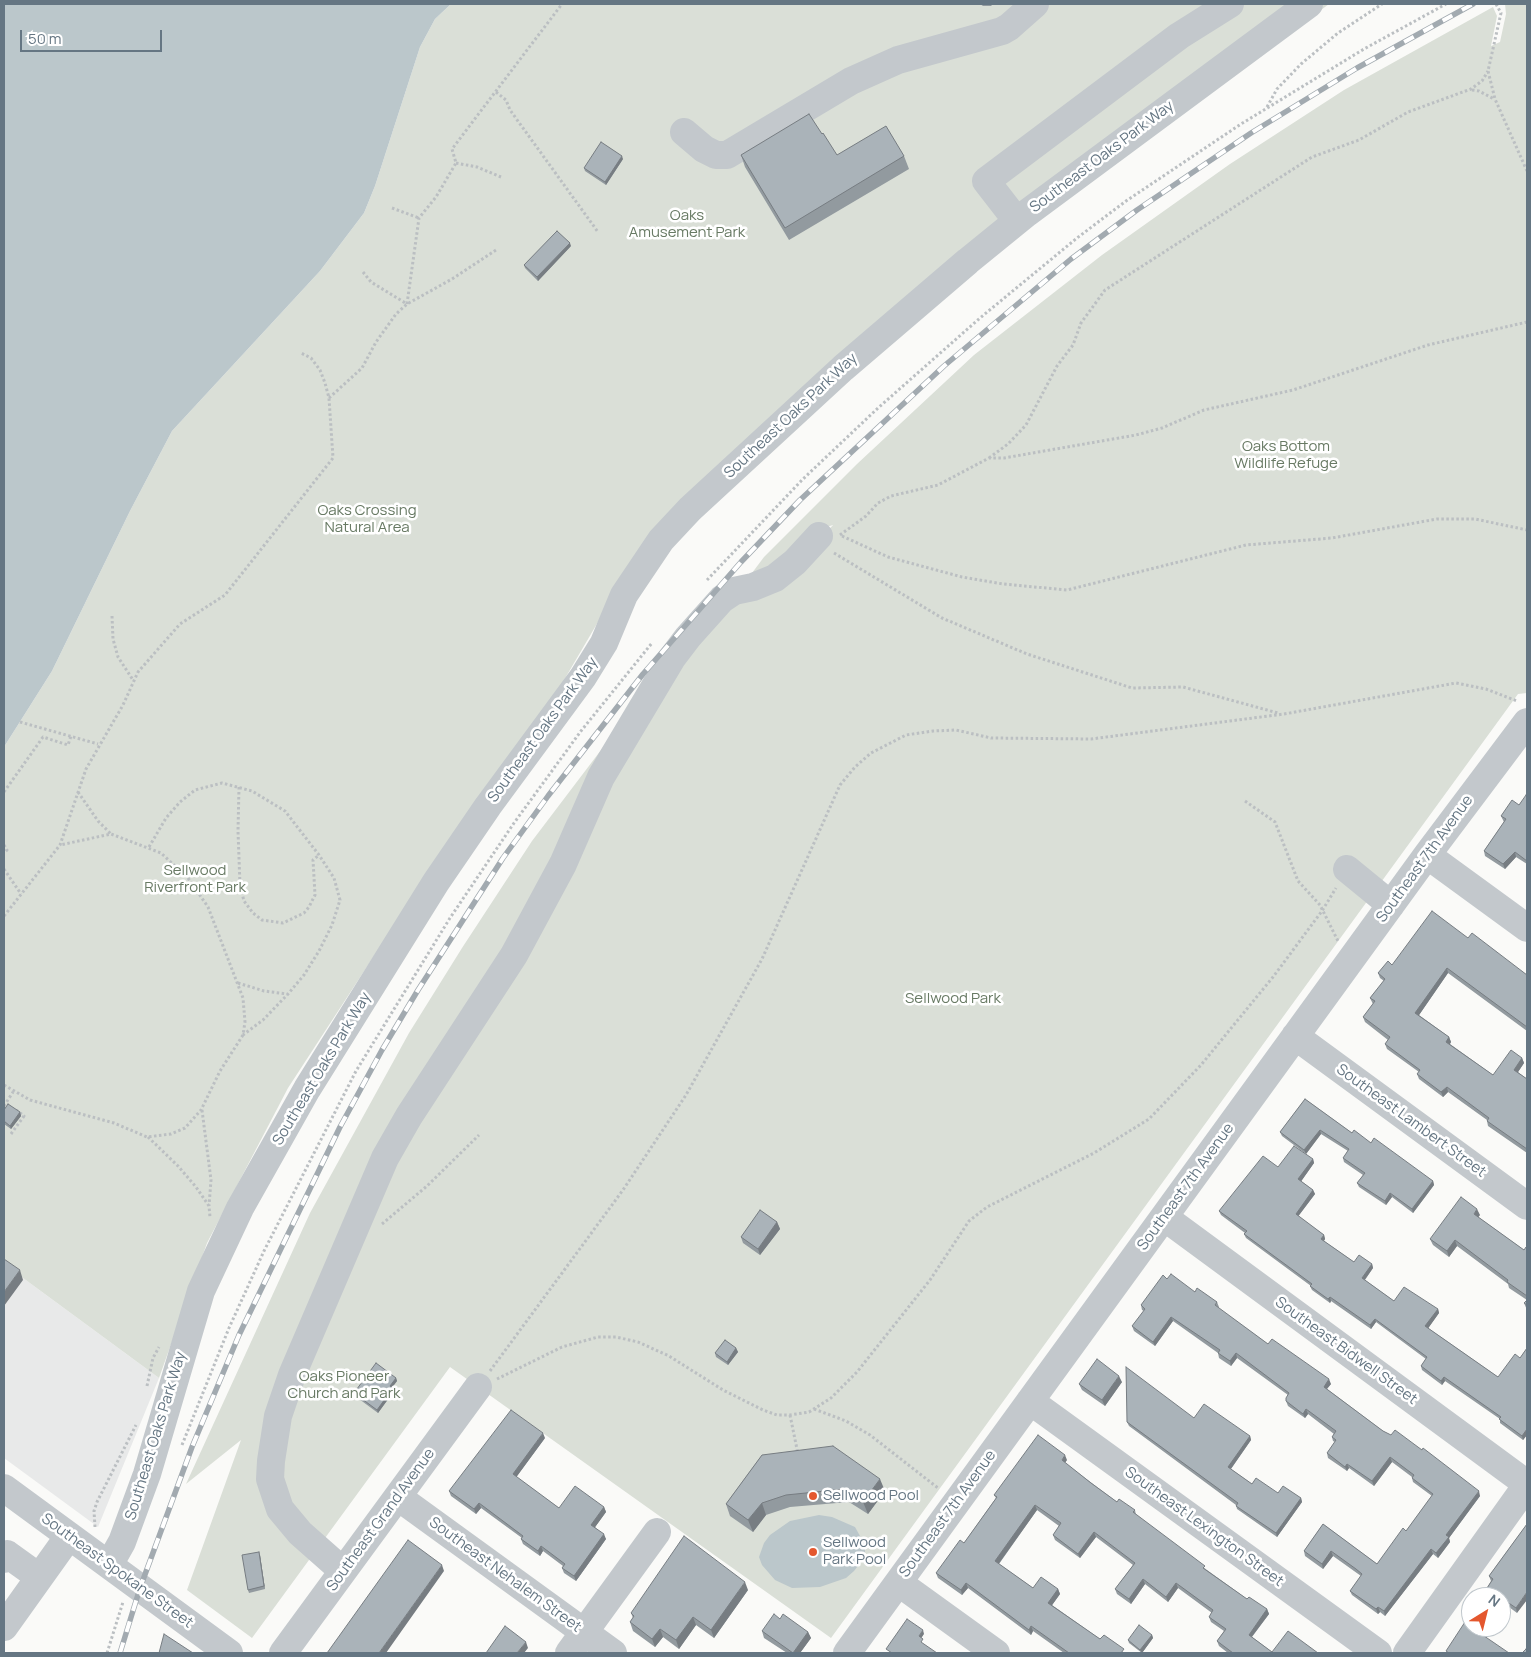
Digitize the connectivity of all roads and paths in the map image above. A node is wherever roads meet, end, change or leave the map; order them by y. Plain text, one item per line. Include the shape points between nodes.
1 (562, 4) edge
2 (1035, 4) edge
3 (1230, 4) edge
4 (1309, 4) edge
5 (1382, 4) edge
6 (1446, 4) edge
7 (1496, 4) edge
8 (1488, 71) junction
9 (1472, 90) junction
10 (496, 91) junction
11 (1495, 99) junction
12 (1267, 108) junction
13 (1241, 124) dead end
14 (684, 132) dead end
15 (456, 163) junction
16 (1527, 171) edge
17 (501, 177) dead end
18 (392, 208) dead end
19 (419, 218) junction
20 (1018, 221) junction
21 (598, 232) dead end
22 (496, 250) dead end
23 (363, 272) dead end
24 (407, 304) junction
25 (1527, 322) edge
26 (301, 352) dead end
27 (329, 398) junction
28 (989, 458) junction
29 (1527, 530) edge
30 (829, 536) junction
31 (112, 616) dead end
32 (133, 680) junction
33 (1524, 712) edge
34 (1284, 714) junction
35 (20, 722) dead end
36 (71, 736) junction
37 (98, 744) junction
38 (239, 787) junction
39 (4, 792) edge
40 (78, 792) junction
41 (1245, 801) dead end
42 (111, 834) junction
43 (4, 845) edge
44 (60, 845) junction
45 (149, 847) junction
46 (4, 852) edge
47 (319, 855) junction
48 (1427, 855) junction
49 (4, 869) edge
50 (1346, 869) joint
51 (21, 894) junction
52 (1391, 905) junction
53 (1322, 911) junction
54 (4, 916) edge
55 (1527, 928) edge
56 (1351, 960) junction
57 (237, 982) junction
58 (288, 994) junction
59 (243, 1035) junction
60 (1296, 1036) junction
61 (4, 1085) edge
62 (14, 1092) junction
63 (5, 1104) edge
64 (202, 1110) junction
65 (11, 1134) dead end
66 (479, 1135) dead end
67 (148, 1137) junction
68 (209, 1206) junction
69 (1527, 1206) edge
70 (1164, 1217) junction
71 (210, 1222) dead end
72 (379, 1226) dead end
73 (159, 1346) dead end
74 (478, 1388) junction
75 (146, 1392) dead end
76 (1030, 1401) junction
77 (813, 1409) junction
78 (790, 1415) junction
79 (140, 1418) dead end
80 (800, 1463) edge
81 (1527, 1484) edge
82 (4, 1488) edge
83 (398, 1497) junction
84 (958, 1502) junction
85 (657, 1532) dead end
86 (69, 1536) junction
87 (100, 1558) junction
88 (4, 1559) edge
89 (343, 1571) junction
90 (40, 1576) junction
91 (899, 1583) junction
92 (124, 1600) dead end
93 (4, 1627) edge
94 (577, 1643) edge
95 (107, 1653) edge
96 (230, 1653) edge
97 (283, 1653) edge
98 (613, 1653) edge
99 (848, 1653) edge
100 (996, 1653) edge
101 (1378, 1653) edge
102 (1407, 1653) edge

1 - 10 path
2 - 14 street via 1002,31 898,60 850,81 727,155 704,149
3 - 20 street via 1179,36 986,181
4 - 20 street, Southeast Oaks Park Way
5 - 12 path via 1338,33 1301,64 1277,89
6 - 12 path
7 - 8 path via 1501,14
8 - 9 path
8 - 11 path
9 - 11 path via 1480,90
9 - 28 path via 1408,112 1359,140 1312,157 1105,290 1081,323 1073,345 1057,366 1026,425
10 - 15 path via 452,149
10 - 21 path via 506,100
11 - 16 path
12 - 13 path
15 - 17 path
15 - 19 path
18 - 19 path
19 - 24 path
20 - 87 street, Southeast Oaks Park Way via 872,341 696,503 661,540 629,586 604,643 583,677 436,882 307,1089 227,1232 194,1314 142,1489 122,1542
22 - 24 path
23 - 24 path via 371,282
24 - 27 path via 376,342 362,368
25 - 28 path via 1428,346 1293,390 1204,410 1136,435
26 - 27 path via 311,358 320,370
27 - 32 path via 333,458 225,595 180,624
28 - 30 path via 938,485 891,496 878,503 866,516
29 - 30 path via 1475,519 1437,519 1332,538 1246,546 1067,590 962,577
30 - 34 path via 828,549 908,599 942,618 1026,654 1132,688 1183,687
30 - 89 street via 775,578 734,591 722,599 672,658 601,777 563,864 514,955 385,1158 292,1375 278,1416 271,1461 270,1479 280,1509 300,1533
31 - 32 path via 118,657
32 - 37 path via 123,705
33 - 34 path via 1486,690 1456,683
33 - 48 street, Southeast 7th Avenue
34 - 74 path via 1091,740 1000,738 956,730 933,731 906,735 871,753 840,785 762,958 686,1095 623,1190
35 - 36 path
36 - 37 path
36 - 39 path via 68,744 43,737
37 - 40 path
38 - 45 path via 222,783 195,790 166,818
38 - 47 path via 285,811
38 - 47 path via 240,885 244,901 253,913 262,920 282,923 304,913 315,895 313,860
40 - 42 path
40 - 44 path
41 - 53 path via 1275,822 1298,882
42 - 44 path
42 - 45 path
43 - 46 path via 7,850
44 - 51 path
45 - 57 path via 174,863 199,892 215,923
47 - 58 path via 334,878 340,900 319,951
48 - 52 street, Southeast 7th Avenue
48 - 55 street
49 - 51 path
50 - 52 street
50 - 53 path
51 - 54 path
52 - 56 street, Southeast 7th Avenue
53 - 56 path
53 - 77 path via 1201,1065 1149,1119 1094,1153 995,1203 969,1221 890,1332 832,1398
56 - 60 street, Southeast 7th Avenue
57 - 58 path via 264,991
57 - 59 path via 244,1009
58 - 59 path
59 - 64 path via 220,1071
60 - 69 street, Southeast Lambert Street
60 - 70 street, Southeast 7th Avenue
61 - 62 path
62 - 63 path
62 - 67 path via 30,1100 114,1122
63 - 65 path via 24,1116
64 - 67 path via 180,1131
64 - 68 path via 211,1180
66 - 72 path via 428,1186
67 - 68 path via 178,1166
68 - 71 path
70 - 76 street, Southeast 7th Avenue
70 - 81 street, Southeast Bidwell Street
73 - 75 path via 153,1358
74 - 78 path via 562,1347 598,1337 616,1336 669,1356 723,1390 763,1410 776,1415
74 - 83 street, Southeast Grand Avenue
76 - 84 street, Southeast 7th Avenue
76 - 101 street, Southeast Lexington Street
77 - 78 path
77 - 84 path via 846,1421 870,1435
78 - 80 path
79 - 87 path via 94,1511
81 - 102 street
82 - 86 street, Southeast Spokane Street
83 - 89 street, Southeast Grand Avenue
83 - 94 street, Southeast Nehalem Street
84 - 91 street, Southeast 7th Avenue
85 - 94 street
86 - 87 street, Southeast Spokane Street
86 - 90 street
87 - 96 street, Southeast Spokane Street
88 - 90 street via 7,1554
89 - 97 street, Southeast Grand Avenue
90 - 93 street
91 - 99 street, Southeast 7th Avenue
91 - 100 street
92 - 95 path
94 - 98 street, Southeast Nehalem Street

